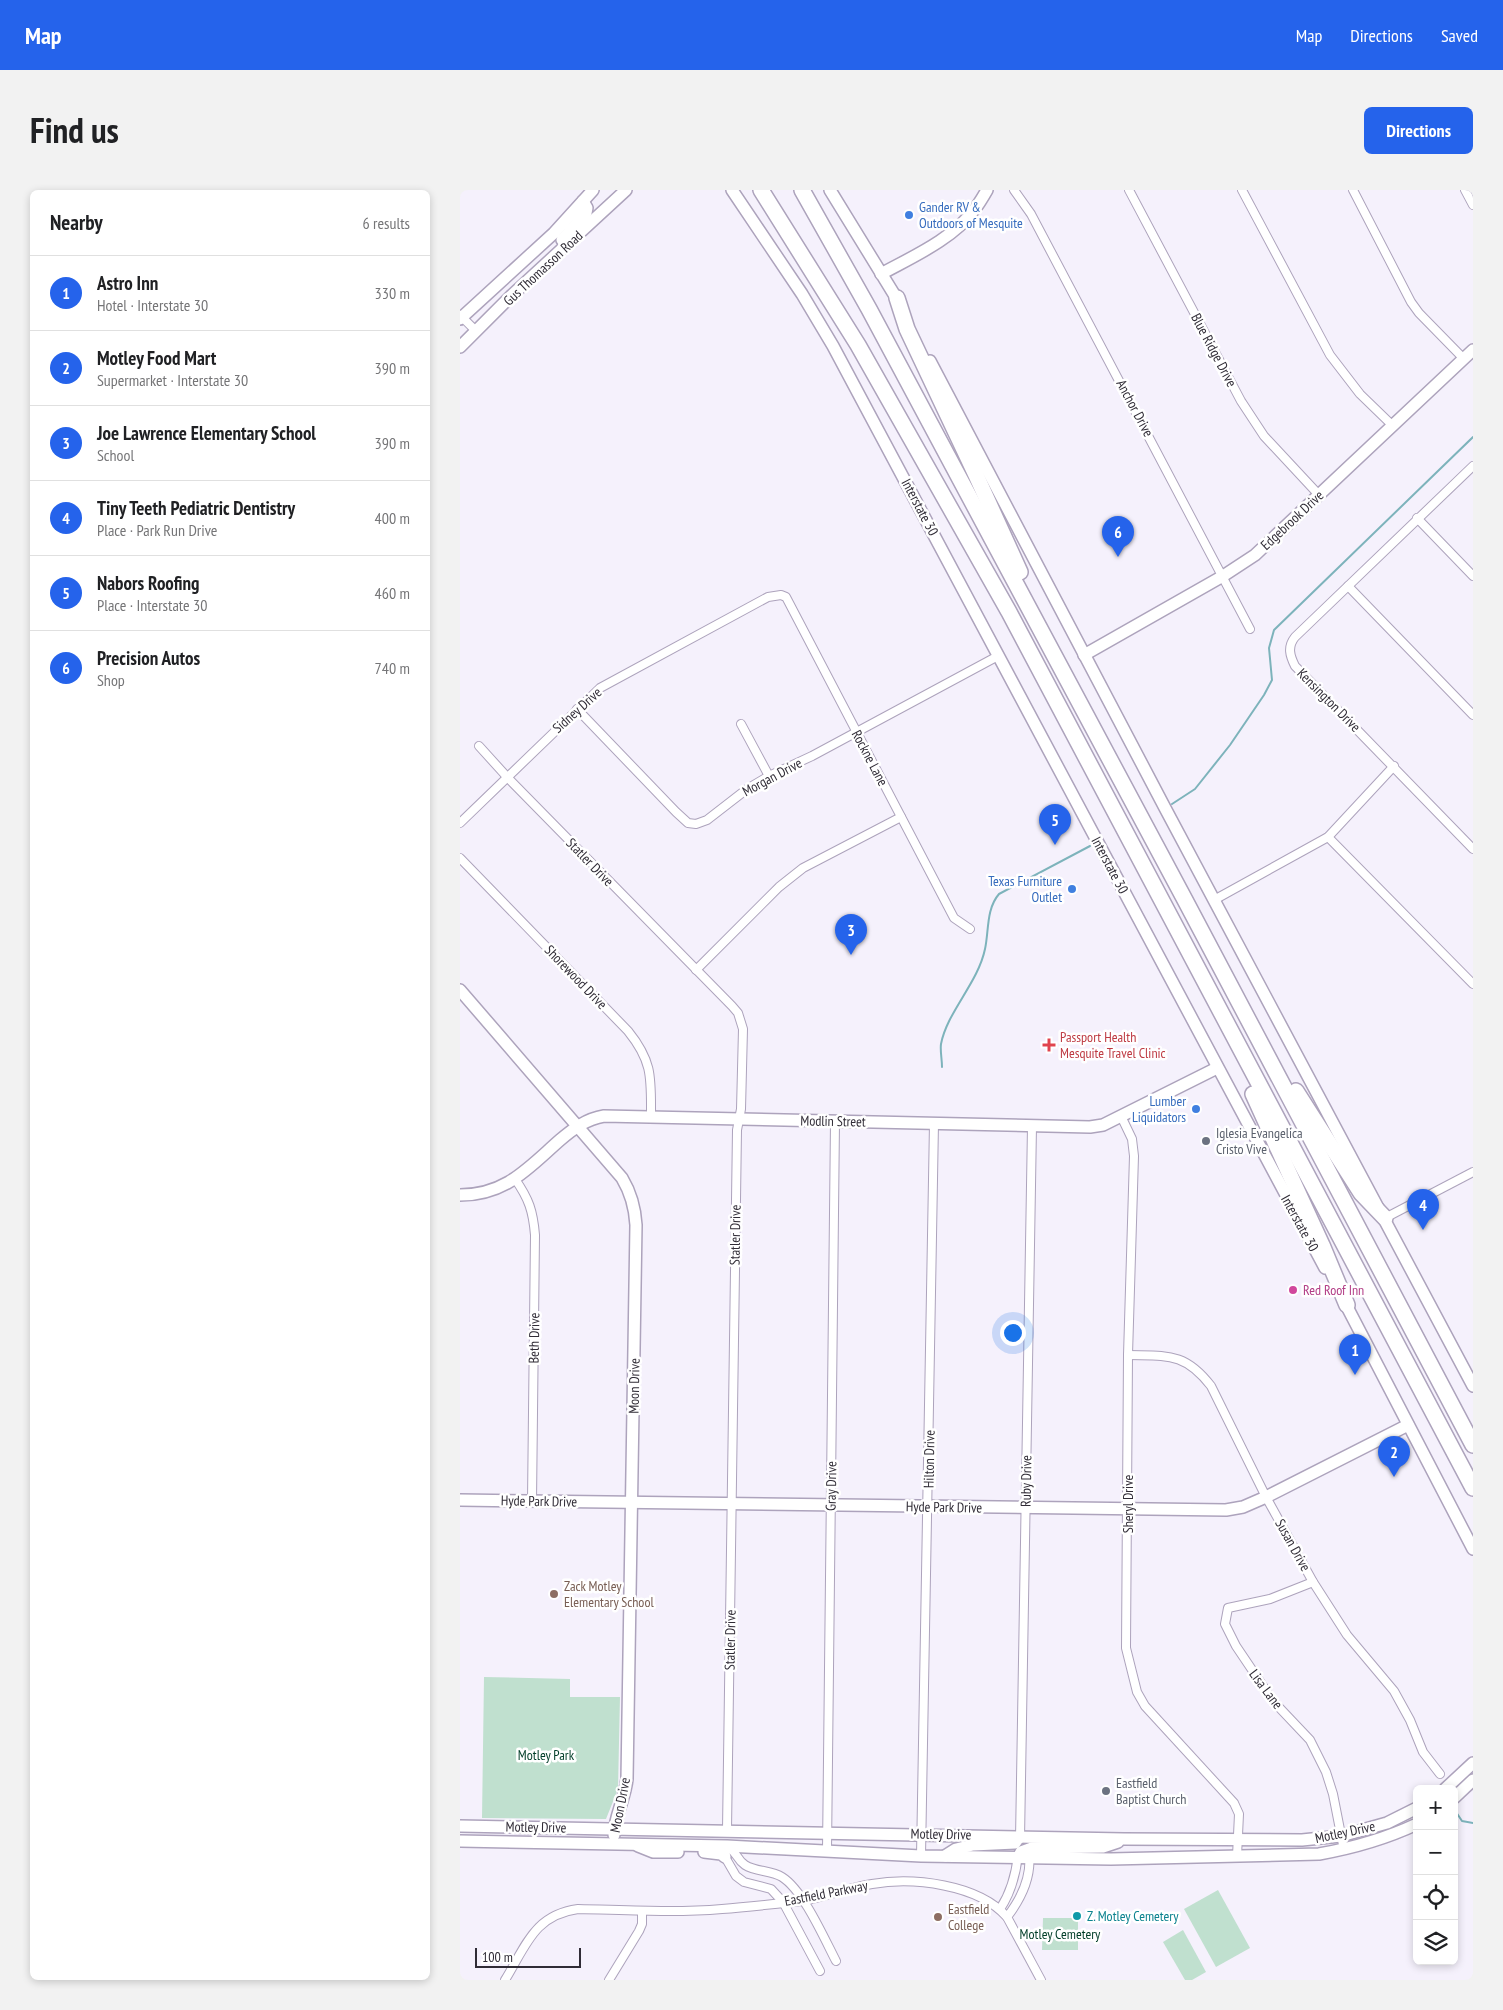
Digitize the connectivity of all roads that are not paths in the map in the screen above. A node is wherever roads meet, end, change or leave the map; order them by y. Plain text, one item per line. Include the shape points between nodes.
1 (593, 190) edge
2 (626, 190) edge
3 (732, 190) edge
4 (761, 190) edge
5 (802, 190) edge
6 (830, 190) edge
7 (987, 190) edge
8 (1014, 190) edge
9 (1129, 190) edge
10 (1242, 190) edge
11 (1353, 190) edge
12 (1465, 190) edge
13 (583, 201) junction
14 (1473, 206) edge
15 (562, 250) junction
16 (881, 274) junction
17 (897, 298) junction
18 (461, 317) edge
19 (476, 331) junction
20 (460, 347) edge
21 (1473, 350) edge
22 (1464, 359) junction
23 (1392, 425) junction
24 (1473, 466) edge
25 (1319, 495) junction
26 (1418, 518) junction
27 (1223, 576) junction
28 (1473, 576) edge
29 (1348, 586) junction
30 (768, 597) joint
31 (1250, 629) dead end
32 (1084, 655) junction
33 (998, 656) junction
34 (1058, 663) junction
35 (577, 709) junction
36 (1473, 715) edge
37 (740, 724) dead end
38 (856, 732) junction
39 (479, 746) dead end
40 (1394, 766) junction
41 (769, 776) junction
42 (508, 778) junction
43 (901, 817) junction
44 (460, 823) edge
45 (1328, 837) junction
46 (1473, 849) edge
47 (460, 858) edge
48 (1214, 900) junction
49 (970, 929) dead end
50 (696, 970) junction
51 (1473, 984) edge
52 (460, 990) edge
53 (1213, 999) junction
54 (1244, 1010) junction
55 (1217, 1068) junction
56 (650, 1116) junction
57 (1121, 1116) junction
58 (739, 1120) junction
59 (836, 1122) junction
60 (934, 1123) junction
61 (578, 1126) junction
62 (1032, 1126) junction
63 (1473, 1172) edge
64 (515, 1179) junction
65 (460, 1195) edge
66 (1385, 1218) junction
67 (1347, 1305) junction
68 (1128, 1355) junction
69 (1473, 1386) edge
70 (1408, 1425) junction
71 (1473, 1446) edge
72 (1473, 1488) edge
73 (1266, 1497) junction
74 (460, 1500) edge
75 (532, 1501) junction
76 (632, 1502) junction
77 (732, 1504) junction
78 (831, 1505) junction
79 (928, 1507) junction
80 (1026, 1508) junction
81 (1128, 1510) junction
82 (1473, 1549) edge
83 (1313, 1582) junction
84 (1473, 1764) edge
85 (1463, 1773) junction
86 (1440, 1774) dead end
87 (1473, 1782) edge
88 (1450, 1785) edge
89 (1458, 1795) edge
90 (1413, 1810) edge
91 (460, 1826) edge
92 (1413, 1826) edge
93 (614, 1828) junction
94 (727, 1830) junction
95 (827, 1832) junction
96 (922, 1834) junction
97 (1020, 1836) junction
98 (1341, 1836) junction
99 (1124, 1839) junction
100 (460, 1841) edge
101 (1237, 1841) junction
102 (613, 1843) junction
103 (1344, 1850) junction
104 (827, 1851) junction
105 (726, 1852) junction
106 (1025, 1855) junction
107 (921, 1856) junction
108 (944, 1856) junction
109 (1237, 1856) junction
110 (803, 1900) junction
111 (783, 1902) junction
112 (1000, 1909) junction
113 (642, 1910) junction
114 (1007, 1917) junction
115 (836, 1962) dead end
116 (820, 1971) dead end
117 (505, 1980) edge
118 (609, 1980) edge
119 (1041, 1980) edge

1 - 13 main road, Gus Thomasson Road
2 - 15 main road, Gus Thomasson Road
3 - 33 main road, Interstate 30 via 833,346
4 - 53 highway via 858,345 936,479
5 - 34 highway via 865,301
6 - 16 main road
7 - 16 main road via 974,211 960,224 929,248
8 - 27 street, Anchor Drive via 1031,214
9 - 25 street, Blue Ridge Drive via 1241,401 1264,436
10 - 23 street via 1330,355 1360,394
11 - 22 street via 1411,302
12 - 14 street
13 - 15 main road via 586,213 562,240
13 - 18 main road, Gus Thomasson Road via 554,233
15 - 19 main road, Gus Thomasson Road
16 - 17 main road
17 - 32 main road
17 - 34 highway via 907,329 1025,583
18 - 19 street
19 - 20 main road, Gus Thomasson Road
21 - 22 main road, Edgebrook Drive
22 - 23 main road, Edgebrook Drive
23 - 25 main road, Edgebrook Drive
24 - 26 street, Kensington Drive
25 - 27 main road, Edgebrook Drive via 1255,555
26 - 28 street
26 - 29 street, Kensington Drive
27 - 31 street, Anchor Drive
27 - 32 main road, Edgebrook Drive
29 - 36 street
29 - 40 street, Kensington Drive via 1292,640 1290,658
30 - 35 street, Sidney Drive via 600,688
30 - 38 street, Rockne Lane via 786,597
32 - 48 main road
33 - 38 street, Morgan Drive
33 - 55 main road, Interstate 30
34 - 54 highway
35 - 41 street, Morgan Drive via 688,823 707,820
35 - 42 street, Sidney Drive
37 - 41 street
38 - 41 street, Morgan Drive
38 - 43 street, Rockne Lane
39 - 42 street, Statler Drive
40 - 45 street
40 - 46 street, Kensington Drive
42 - 44 street, Sidney Drive
42 - 50 street, Statler Drive
43 - 49 street, Rockne Lane via 954,918
43 - 50 street via 803,868 779,887
45 - 48 street
45 - 51 street
47 - 56 street, Shorewood Drive via 642,1048 651,1080
48 - 66 main road
50 - 58 street, Statler Drive via 741,1019 744,1038
52 - 61 main road, Moon Drive
53 - 67 highway
53 - 72 highway
54 - 66 highway via 1361,1193
54 - 71 highway
55 - 57 main road, Modlin Street
55 - 67 main road, Interstate 30
56 - 58 main road, Modlin Street
56 - 61 main road, Modlin Street via 604,1116
57 - 62 main road, Modlin Street via 1090,1127
57 - 68 street, Sheryl Drive via 1132,1139 1134,1156
58 - 59 main road, Modlin Street
58 - 77 street, Statler Drive
59 - 60 main road, Modlin Street
59 - 78 street, Gray Drive
60 - 62 main road, Modlin Street
60 - 79 street, Hilton Drive
61 - 64 main road, Modlin Street
61 - 76 main road, Moon Drive via 622,1178 635,1209
62 - 80 street, Ruby Drive
63 - 66 street
64 - 65 main road, Modlin Street via 484,1193
64 - 75 street, Beth Drive via 527,1196 534,1216
66 - 69 main road
67 - 70 main road, Interstate 30
68 - 73 street, Susan Drive via 1185,1360 1202,1374
68 - 81 street, Sheryl Drive
70 - 73 main road, Hyde Park Drive
70 - 82 main road, Interstate 30
73 - 81 main road, Hyde Park Drive via 1244,1507 1226,1510
73 - 83 street, Susan Drive
74 - 75 main road, Hyde Park Drive
75 - 76 main road, Hyde Park Drive
76 - 77 main road, Hyde Park Drive
76 - 93 main road, Moon Drive via 627,1779
77 - 78 main road, Hyde Park Drive
77 - 94 street, Statler Drive
78 - 79 main road, Hyde Park Drive
78 - 95 street, Gray Drive
79 - 80 main road, Hyde Park Drive
79 - 96 street, Hilton Drive
80 - 81 main road, Hyde Park Drive
80 - 97 street, Ruby Drive
81 - 101 street, Sheryl Drive via 1126,1648 1137,1692 1145,1706 1234,1803 1239,1814
83 - 86 street, Susan Drive via 1347,1635 1394,1691 1423,1752
83 - 98 street, Lisa Lane via 1270,1599 1228,1608 1225,1624 1273,1701 1310,1740 1326,1772
84 - 85 main road
85 - 87 main road
85 - 88 main road
87 - 89 main road
90 - 98 main road, Motley Drive via 1387,1823
91 - 93 main road, Motley Drive
92 - 103 main road, Motley Drive
93 - 94 main road, Motley Drive
93 - 102 main road, Moon Drive
94 - 95 main road, Motley Drive
94 - 105 main road
95 - 96 main road, Motley Drive
95 - 104 street, Gray Drive
96 - 97 main road, Motley Drive
96 - 107 street, Hilton Drive
97 - 99 main road, Motley Drive
97 - 106 street, Ruby Drive
97 - 106 street
97 - 108 main road via 1015,1843 973,1845
98 - 101 main road, Motley Drive
98 - 103 street, Lisa Lane
99 - 101 main road, Motley Drive
99 - 106 main road via 1102,1847
100 - 102 main road, Motley Drive
101 - 109 street, Sheryl Drive
102 - 105 main road, Motley Drive
103 - 109 main road, Motley Drive via 1285,1856
104 - 105 main road, Motley Drive
104 - 107 main road, Motley Drive
105 - 110 street via 736,1851 738,1858 747,1866 780,1876 793,1885
105 - 111 street via 736,1876 744,1882 771,1889
106 - 108 main road, Motley Drive
106 - 109 main road, Motley Drive via 1111,1859
106 - 112 street
106 - 114 street via 1025,1889
107 - 108 main road, Motley Drive
110 - 111 street, Eastfield Parkway
110 - 112 street, Eastfield Parkway via 872,1884 902,1881 961,1890
110 - 115 street
111 - 113 street, Eastfield Parkway via 721,1909
111 - 116 street
112 - 114 street, Eastfield Parkway
113 - 117 street, Eastfield Parkway via 578,1909 553,1915 533,1933
113 - 118 street via 639,1931
114 - 119 street, Eastfield Parkway

